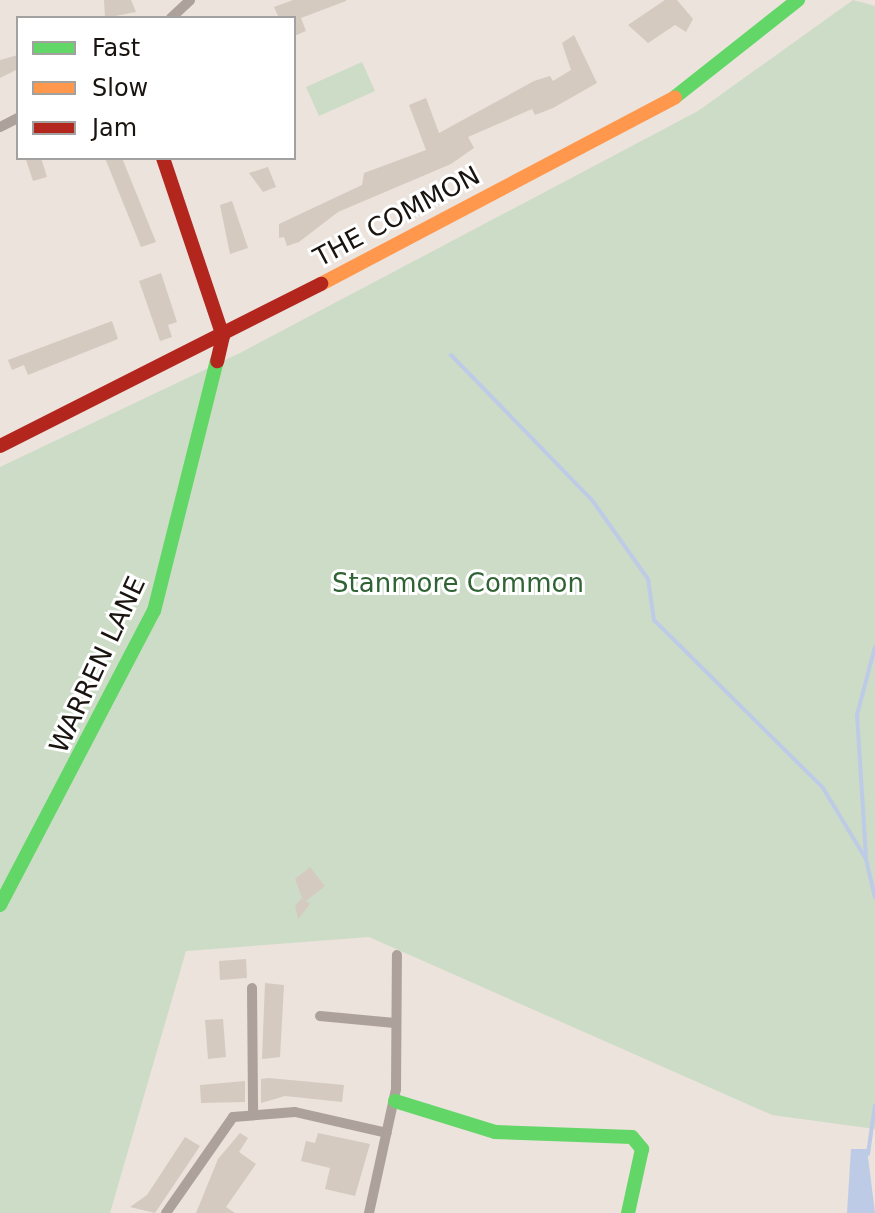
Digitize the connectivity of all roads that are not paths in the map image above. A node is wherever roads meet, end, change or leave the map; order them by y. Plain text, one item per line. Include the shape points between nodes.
1 (190, 0) edge
2 (798, 0) edge
3 (173, 16) edge
4 (164, 160) edge
5 (223, 336) junction
6 (0, 446) edge
7 (0, 905) edge
8 (397, 955) dead end
9 (252, 988) dead end
10 (320, 1016) dead end
11 (395, 1023) junction
12 (395, 1101) junction
13 (253, 1114) junction
14 (387, 1133) junction
15 (166, 1213) edge
16 (369, 1213) edge
17 (628, 1213) edge

1 - 3 street
2 - 5 street, THE COMMON via 695,86
4 - 5 street
5 - 6 street, THE COMMON
5 - 7 street, WARREN LANE via 154,611
8 - 11 street
9 - 13 street
10 - 11 street
11 - 12 street
12 - 14 street
12 - 17 street via 495,1132 594,1131 632,1137 642,1149
13 - 14 street via 295,1112
13 - 15 street via 227,1122
14 - 16 street

